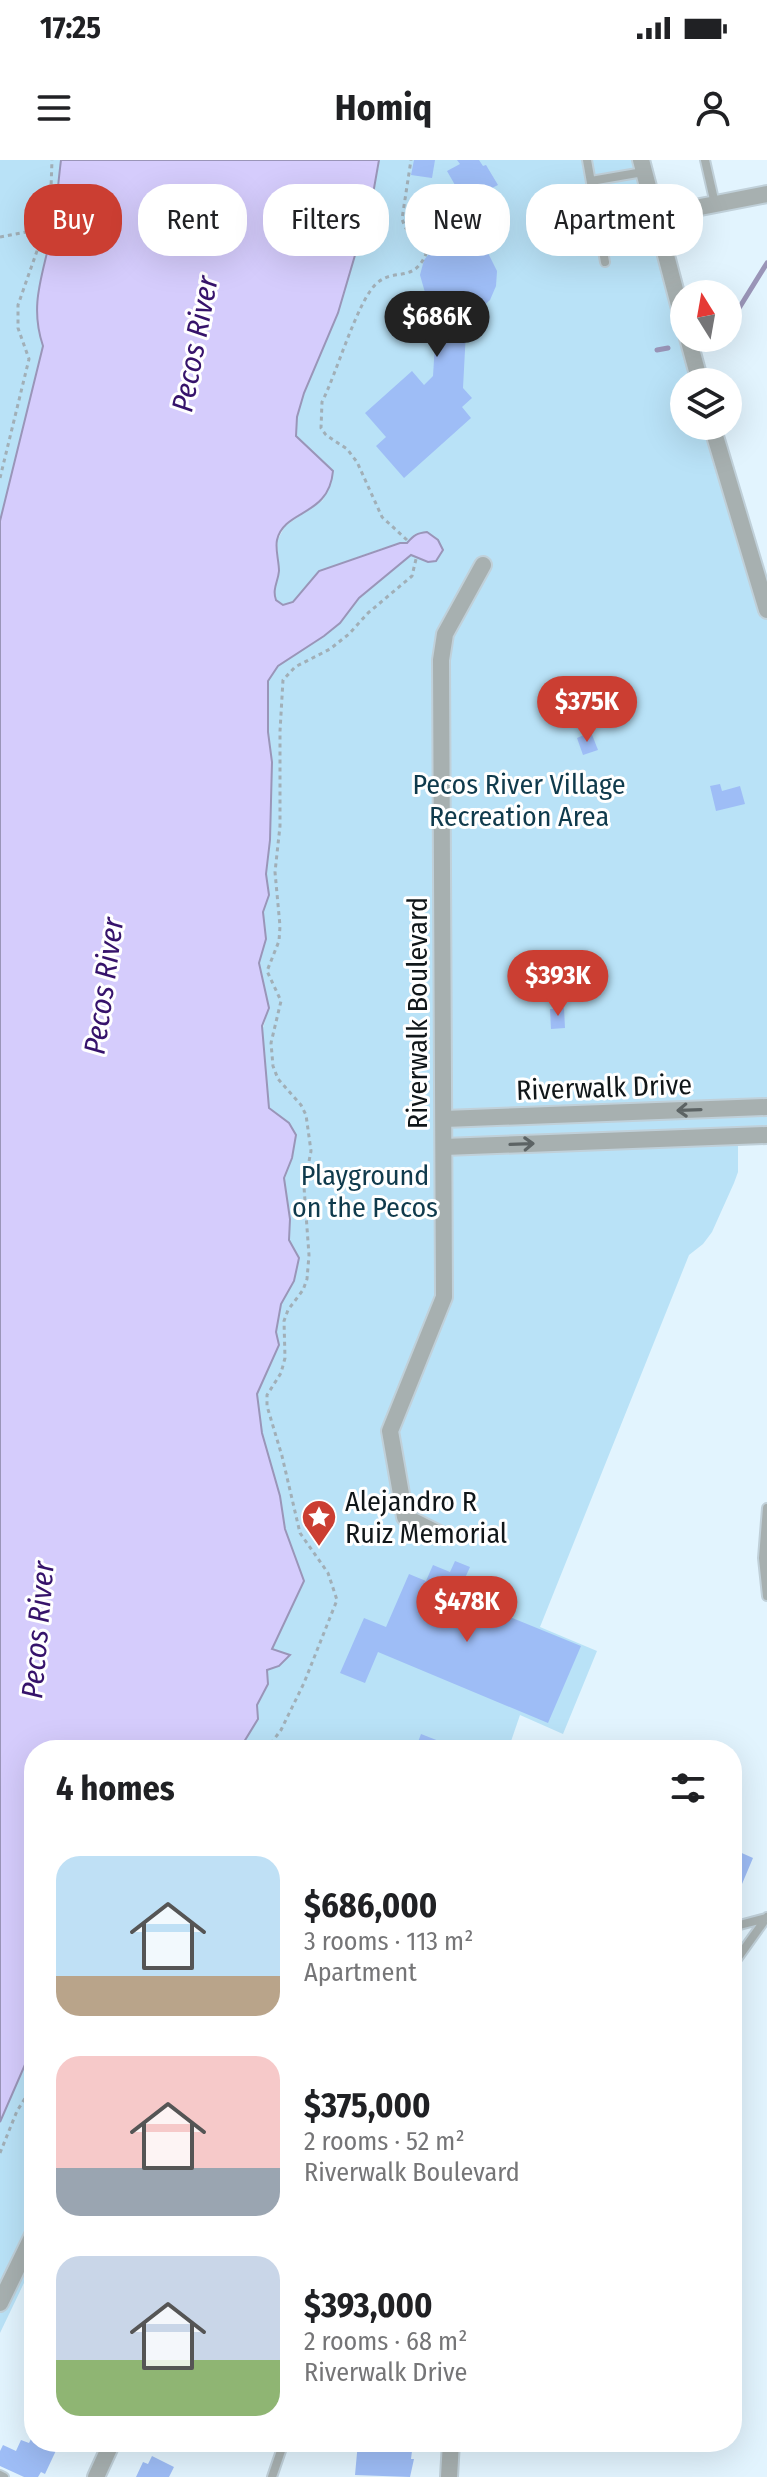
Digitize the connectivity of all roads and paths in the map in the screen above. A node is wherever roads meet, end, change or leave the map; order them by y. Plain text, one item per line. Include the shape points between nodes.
1 (52, 160) edge
2 (411, 160) edge
3 (587, 160) edge
4 (705, 160) edge
5 (642, 166) edge
6 (591, 181) junction
7 (51, 184) edge
8 (767, 194) edge
9 (715, 204) junction
10 (703, 206) edge
11 (24, 232) edge
12 (0, 237) edge
13 (33, 256) edge
14 (665, 256) edge
15 (605, 262) dead end
16 (672, 280) edge
17 (716, 440) edge
18 (0, 478) edge
19 (407, 540) dead end
20 (416, 559) dead end
21 (483, 565) dead end
22 (767, 610) edge
23 (767, 1107) edge
24 (727, 1108) junction
25 (444, 1119) junction
26 (767, 1135) edge
27 (727, 1136) junction
28 (444, 1147) junction
29 (767, 1508) edge
30 (439, 1534) dead end
31 (767, 1596) edge
32 (274, 1740) edge
33 (767, 1918) edge
34 (742, 1924) edge
35 (742, 1952) edge
36 (24, 2100) edge
37 (0, 2153) edge
38 (24, 2254) edge
39 (0, 2303) edge
40 (107, 2452) edge
41 (281, 2452) edge
42 (450, 2452) edge
43 (96, 2477) edge
44 (272, 2477) edge
45 (449, 2477) edge

1 - 7 path
2 - 19 path via 402,219 426,254 410,274 386,278 372,290 322,402 320,419 326,435 357,462 382,517
3 - 6 lane
4 - 9 lane
5 - 6 lane
6 - 15 lane
8 - 9 street
9 - 10 street
11 - 12 path
13 - 18 path via 18,305 18,328 29,359
14 - 16 street
17 - 22 street
20 - 32 path via 412,576 340,643 295,667 283,680 275,872 280,926 267,971 281,1001 271,1043 273,1066 301,1105 311,1135 304,1187 309,1267 303,1290 284,1321 285,1358 267,1406 300,1533 328,1573 337,1600 304,1683
21 - 25 street, Riverwalk Boulevard via 442,646
23 - 24 street, Riverwalk Drive
24 -> 25 street, Riverwalk Drive
24 - 27 street
25 - 28 street, Riverwalk Boulevard
26 - 27 street, Riverwalk Drive
28 -> 27 street, Riverwalk Drive
28 - 30 street, Riverwalk Boulevard via 444,1297 390,1431 405,1517
29 - 31 lane
33 - 34 lane
33 - 35 lane
36 - 37 path
38 - 39 street
40 - 43 street
41 - 44 lane
42 - 45 street

